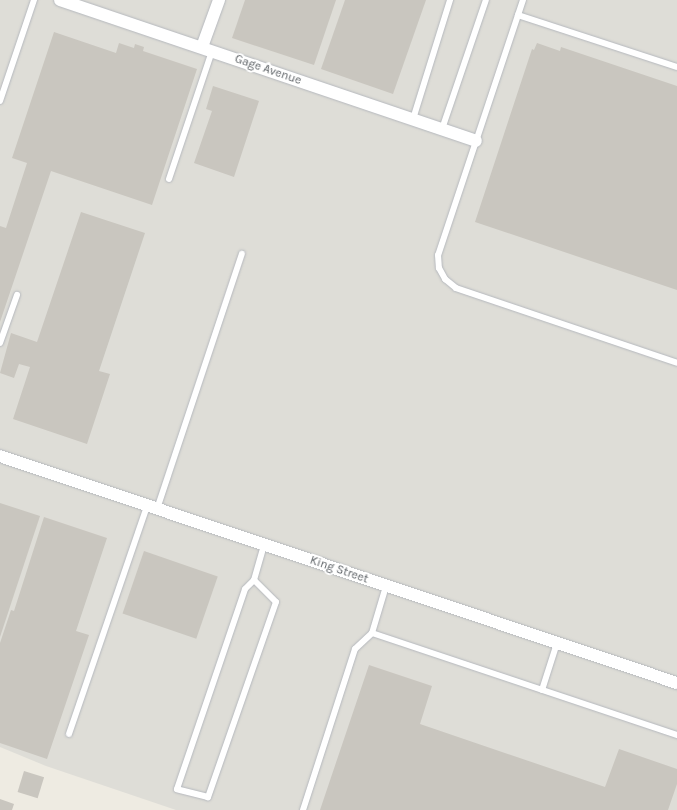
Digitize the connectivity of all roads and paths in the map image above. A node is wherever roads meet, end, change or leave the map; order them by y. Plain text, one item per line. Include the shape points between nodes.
1 (34, 0) edge
2 (60, 0) edge
3 (219, 0) edge
4 (450, 0) edge
5 (486, 0) edge
6 (524, 0) edge
7 (518, 15) junction
8 (207, 49) junction
9 (677, 67) edge
10 (0, 102) edge
11 (413, 119) junction
12 (442, 129) junction
13 (476, 141) junction
14 (169, 179) dead end
15 (242, 254) dead end
16 (17, 295) dead end
17 (0, 343) edge
18 (677, 362) edge
19 (0, 456) edge
20 (152, 507) junction
21 (264, 545) junction
22 (254, 580) junction
23 (386, 586) junction
24 (372, 633) junction
25 (557, 643) junction
26 (677, 683) edge
27 (542, 690) junction
28 (69, 734) dead end
29 (677, 735) edge
30 (302, 810) edge

1 - 10 lane
2 - 8 street, Gage Avenue
3 - 8 street
4 - 11 lane
5 - 12 lane
6 - 7 lane
7 - 9 lane
7 - 13 lane
8 - 11 street, Gage Avenue
8 - 14 lane
11 - 12 street, Gage Avenue
12 - 13 street, Gage Avenue
13 - 18 lane via 438,255 439,268 445,279 456,288
15 - 20 lane
16 - 17 lane
19 - 20 street, King Street
20 - 21 street, King Street
20 - 28 lane
21 - 22 lane
21 - 23 street, King Street
22 - 22 lane via 245,589 177,789 208,797 276,602
23 - 24 lane
23 - 25 street, King Street
24 - 27 lane
24 - 30 lane via 355,648
25 - 26 street, King Street
25 - 27 lane
27 - 29 lane

